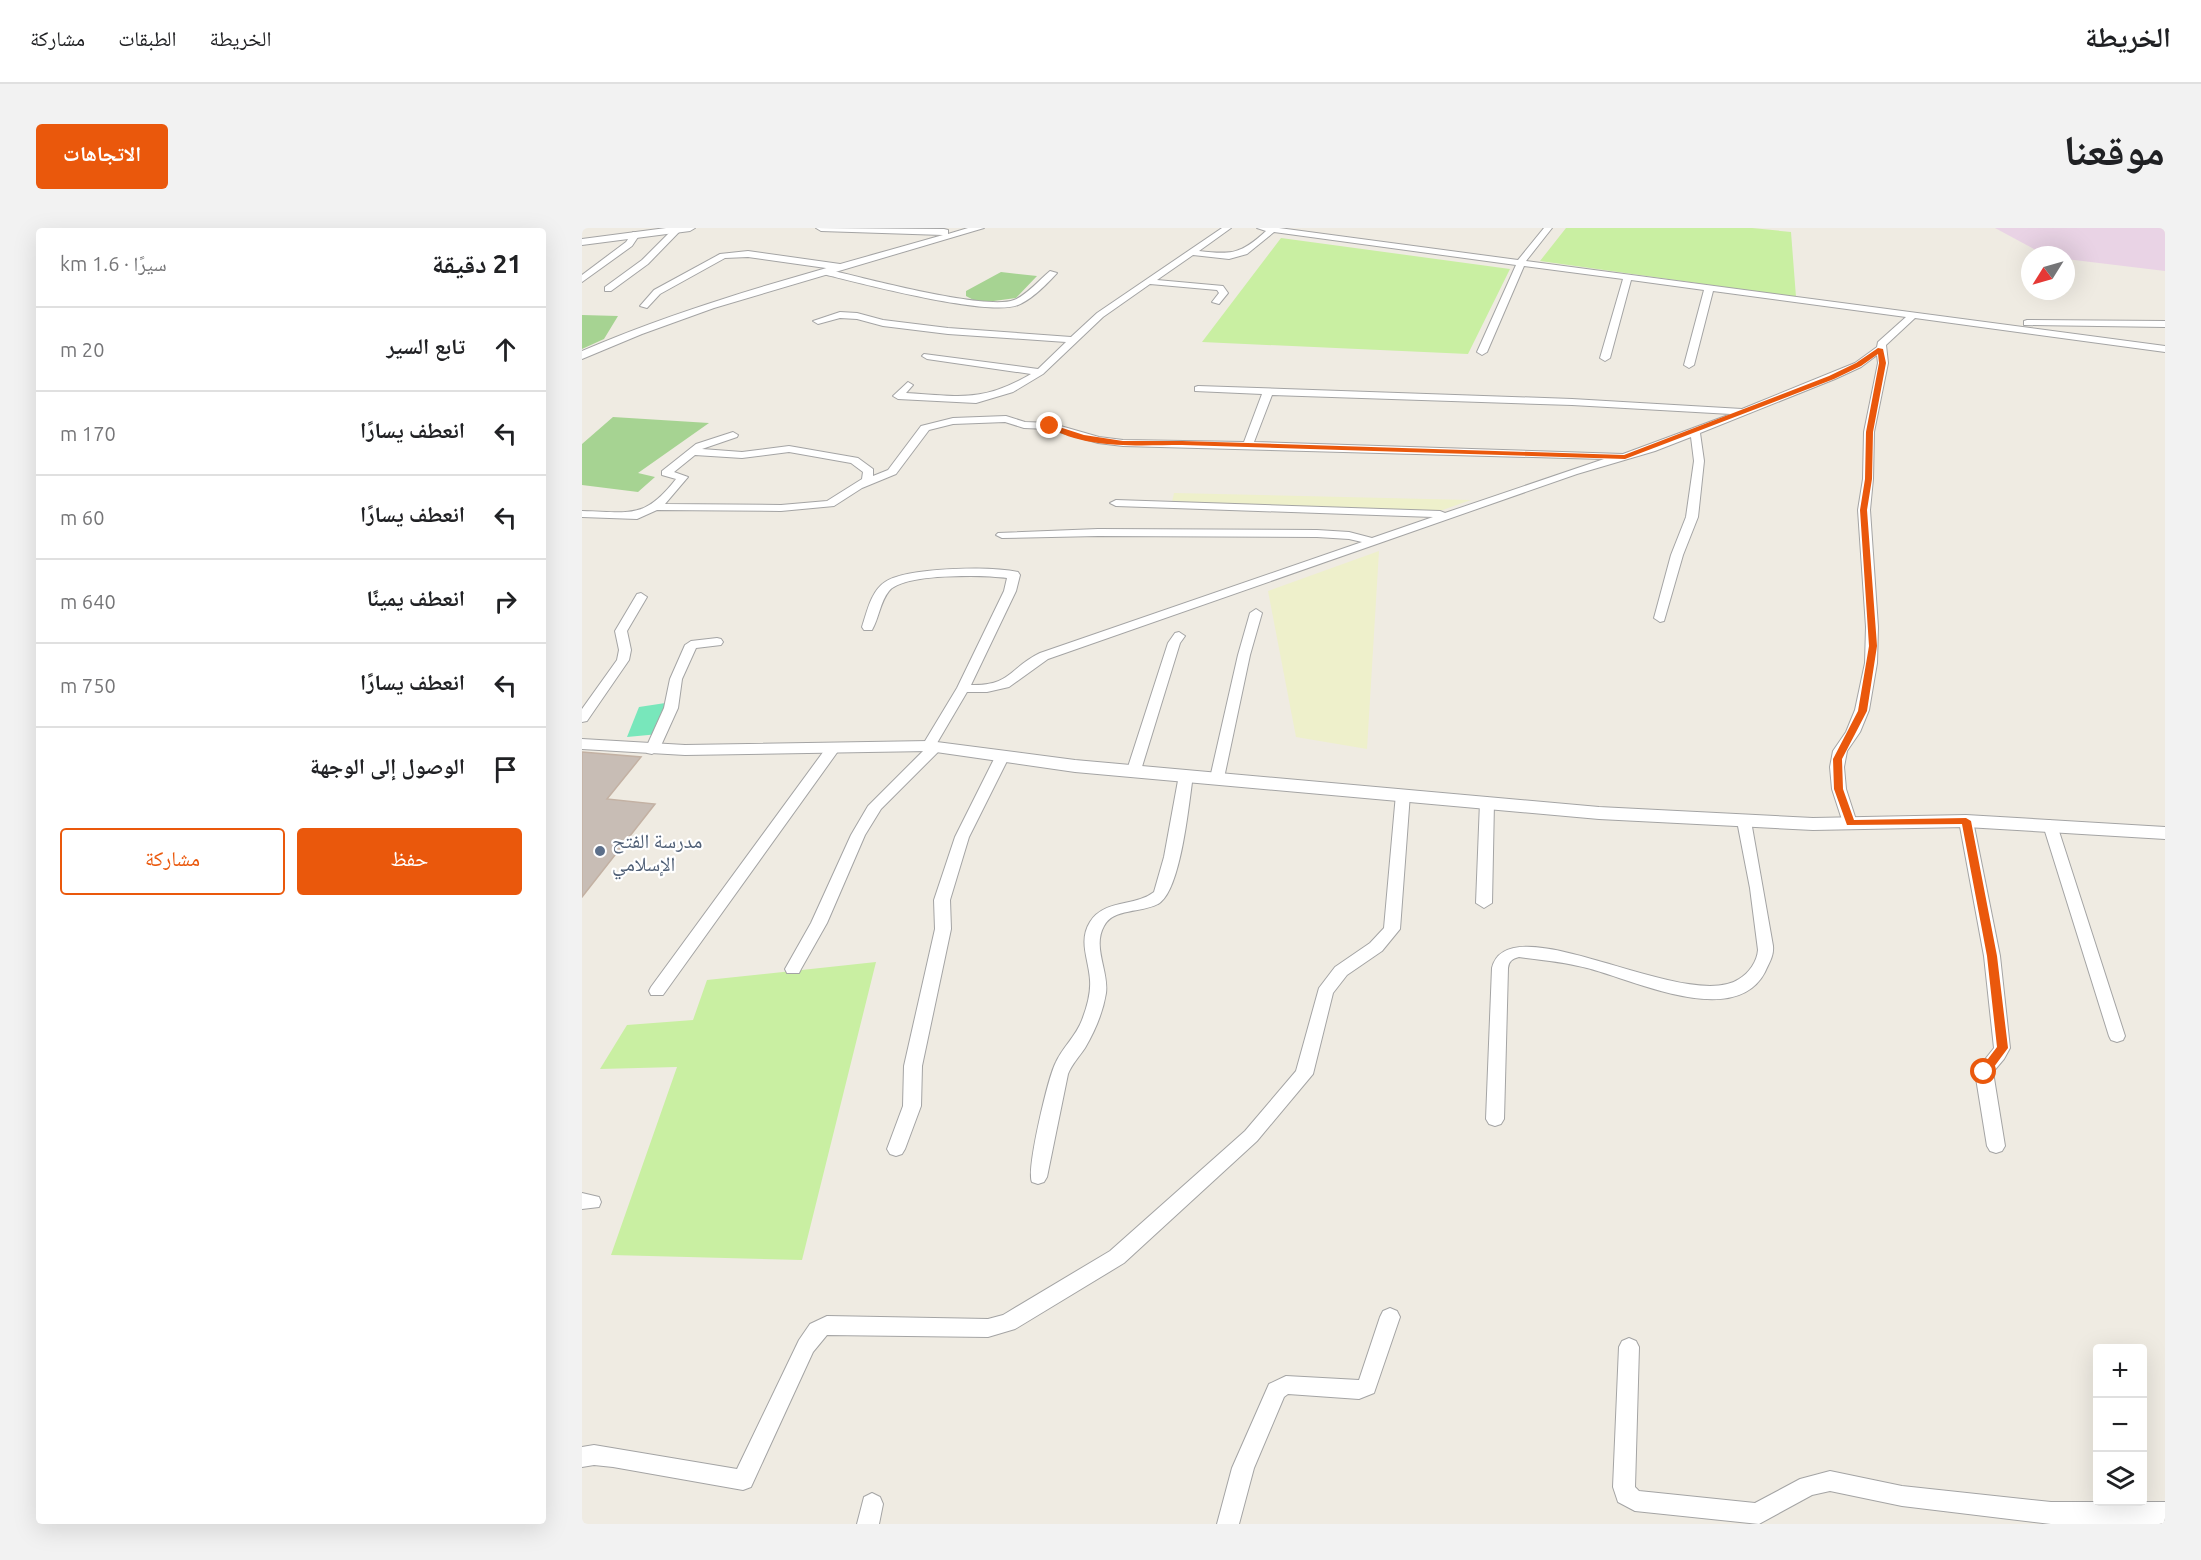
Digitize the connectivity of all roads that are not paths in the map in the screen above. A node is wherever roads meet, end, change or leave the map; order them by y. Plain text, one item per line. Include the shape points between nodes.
1 (821, 228) edge
2 (974, 228) edge
3 (979, 228) edge
4 (1227, 228) edge
5 (1261, 228) edge
6 (1548, 228) edge
7 (684, 229) edge
8 (1273, 230) junction
9 (636, 234) junction
10 (582, 242) edge
11 (1193, 253) junction
12 (1521, 262) junction
13 (842, 267) junction
14 (826, 272) junction
15 (1053, 273) dead end
16 (1628, 277) junction
17 (582, 279) edge
18 (1151, 282) junction
19 (1708, 288) junction
20 (608, 289) dead end
21 (1216, 302) dead end
22 (644, 306) dead end
23 (1912, 315) junction
24 (818, 321) dead end
25 (1982, 324) junction
26 (2165, 324) edge
27 (1073, 340) junction
28 (1880, 349) junction
29 (2165, 349) edge
30 (1482, 351) dead end
31 (582, 355) edge
32 (927, 356) dead end
33 (1605, 358) dead end
34 (1689, 365) dead end
35 (1040, 372) junction
36 (908, 385) dead end
37 (1198, 389) dead end
38 (1268, 392) junction
39 (1744, 412) junction
40 (1695, 431) junction
41 (733, 435) dead end
42 (1248, 445) junction
43 (693, 452) junction
44 (1625, 457) junction
45 (863, 484) junction
46 (1116, 503) dead end
47 (655, 507) junction
48 (582, 514) edge
49 (1451, 514) junction
50 (1002, 535) dead end
51 (1372, 542) junction
52 (641, 597) dead end
53 (1256, 613) dead end
54 (1660, 618) dead end
55 (868, 627) dead end
56 (1179, 636) dead end
57 (717, 642) dead end
58 (963, 688) junction
59 (582, 718) edge
60 (582, 744) edge
61 (834, 747) junction
62 (932, 747) junction
63 (652, 750) junction
64 (1003, 755) junction
65 (1134, 770) junction
66 (1186, 774) junction
67 (1217, 778) junction
68 (1403, 794) junction
69 (1488, 802) junction
70 (1966, 821) junction
71 (1744, 822) junction
72 (1850, 823) junction
73 (2050, 825) junction
74 (2165, 833) edge
75 (1484, 903) dead end
76 (793, 969) dead end
77 (657, 991) dead end
78 (2117, 1036) dead end
79 (1496, 1119) dead end
80 (1996, 1146) dead end
81 (896, 1149) dead end
82 (1038, 1177) dead end
83 (1390, 1317) dead end
84 (1629, 1347) dead end
85 (582, 1457) edge
86 (2165, 1513) edge
87 (1228, 1524) edge

1 - 2 street via 938,232
3 - 13 street
4 - 11 street
5 - 8 street
6 - 12 street
7 - 9 street
7 - 20 street
8 - 11 street via 1239,256
8 - 12 street
9 - 10 street
9 - 17 street via 629,244
11 - 18 street
12 - 16 street
12 - 30 street
13 - 14 street
13 - 22 street via 772,256 729,255 657,292
14 - 15 street via 993,306 1015,303
14 - 31 street via 687,314
16 - 19 street
16 - 33 street
18 - 21 street via 1220,288 1224,294
18 - 27 street via 1100,315
19 - 23 street
19 - 34 street
23 - 25 street
23 - 28 street via 1883,340
24 - 27 street via 840,315 857,316 948,331
25 - 26 street
25 - 29 street
27 - 35 street
28 - 39 street via 1832,377
28 - 72 street via 1882,363 1869,432 1864,510 1872,654 1863,711 1840,752 1837,767 1839,789
32 - 35 street
35 - 36 street via 1010,390 984,399 898,396
37 - 38 street
38 - 39 street
38 - 42 street
39 - 40 street
40 - 44 street
40 - 54 street via 1699,461 1692,516
41 - 43 street
42 - 44 street
42 - 45 street via 1123,443 1006,419 953,421 925,428 892,472
43 - 45 street via 742,455 789,449 846,458 869,471
43 - 47 street via 666,473 683,477
44 - 49 street
45 - 47 street via 821,506
46 - 49 street
47 - 48 street via 637,516
49 - 51 street
50 - 51 street via 1328,535
51 - 58 street via 1044,656 1002,686
52 - 59 street via 621,631 623,660
53 - 67 street
55 - 58 street via 878,598 893,581 936,574 1014,575
56 - 65 street
57 - 63 street via 691,645
58 - 62 street
60 - 63 street
61 - 62 street
61 - 63 street
61 - 77 street
62 - 64 street
62 - 76 street via 874,806
64 - 65 street
64 - 81 street via 962,837 942,900 943,929 913,1066 912,1106
65 - 66 street
66 - 67 street
66 - 82 street via 1160,895 1148,903 1114,910 1097,922 1090,940 1098,989 1092,1017 1063,1064 1041,1147
67 - 68 street
68 - 69 street
68 - 85 street via 1392,929 1376,947 1341,971 1325,992 1304,1074 1251,1136 1117,1257 1008,1323 988,1328 819,1328 806,1346 743,1480 614,1457
69 - 71 street
69 - 75 street
70 - 72 street
70 - 73 street
70 - 80 street via 1992,956 2002,1048 1984,1072
71 - 72 street
71 - 79 street via 1757,877 1766,954 1759,971 1739,988 1716,993 1685,992 1654,986 1588,963 1519,951 1508,953 1500,968
73 - 74 street
73 - 78 street
83 - 87 street via 1367,1386 1359,1390 1286,1385 1276,1390 1243,1468
84 - 86 street via 1624,1487 1626,1495 1635,1501 1757,1514 1808,1486 1830,1481 1902,1496 2051,1513

